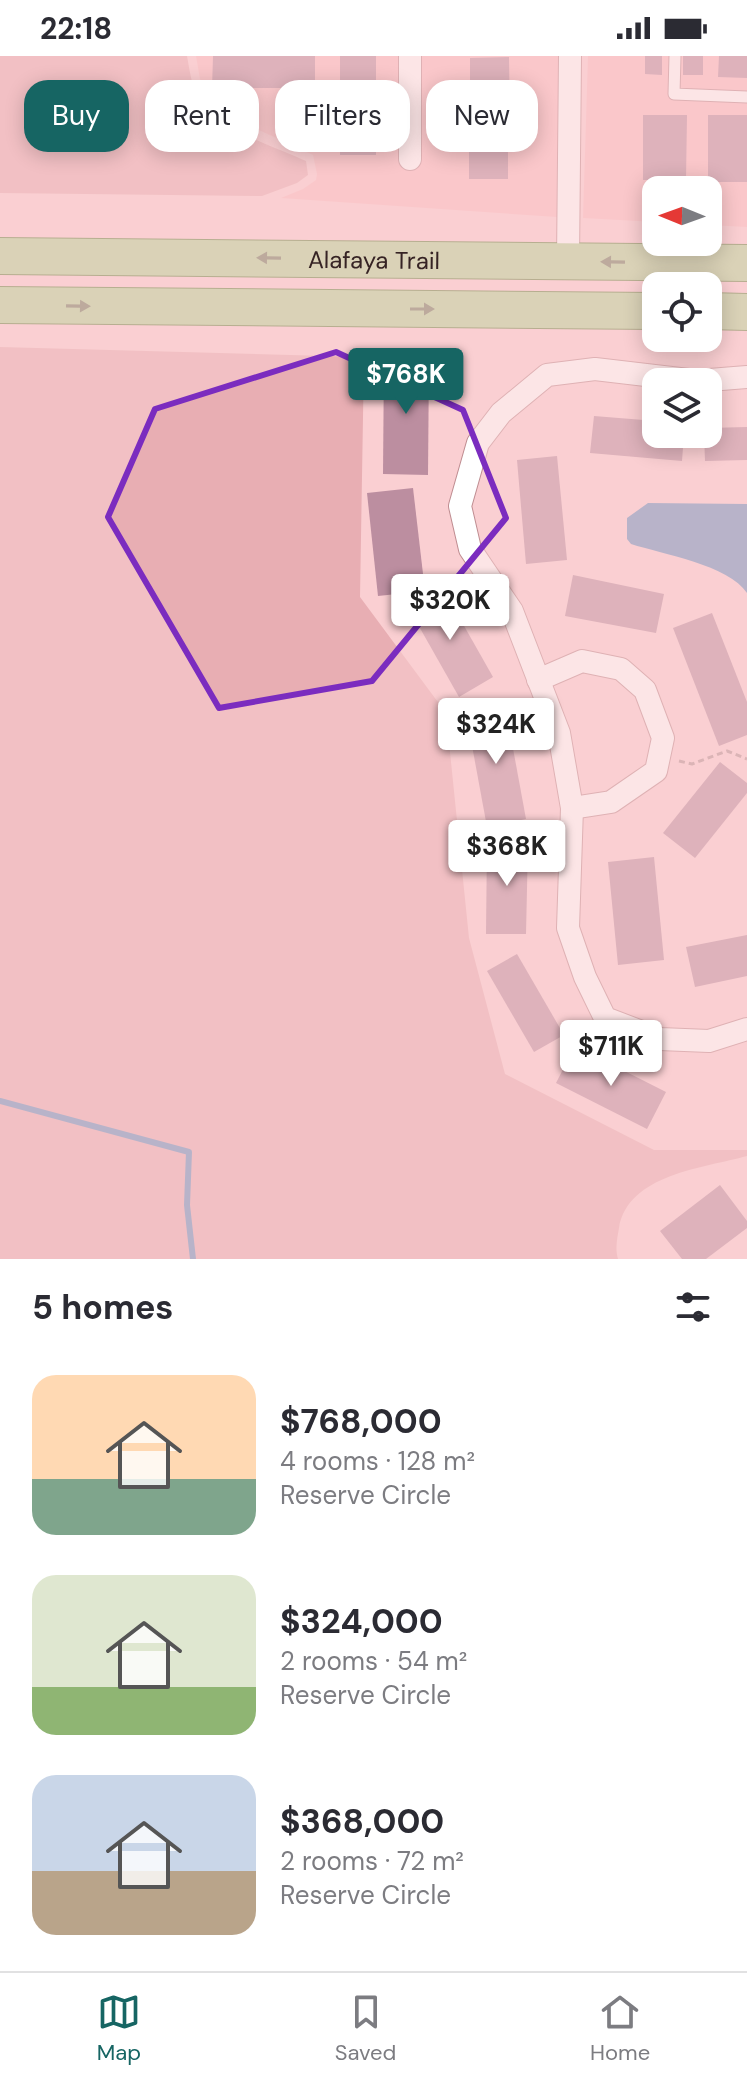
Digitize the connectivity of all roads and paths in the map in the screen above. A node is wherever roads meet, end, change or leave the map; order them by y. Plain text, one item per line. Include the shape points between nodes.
1 (410, 56) edge
2 (570, 56) edge
3 (675, 56) edge
4 (747, 97) edge
5 (410, 159) dead end
6 (0, 256) edge
7 (568, 261) junction
8 (747, 263) edge
9 (0, 305) edge
10 (302, 309) junction
11 (642, 311) edge
12 (722, 311) edge
13 (747, 312) edge
14 (747, 377) edge
15 (538, 680) junction
16 (659, 756) junction
17 (747, 759) edge
18 (572, 808) junction
19 (747, 1029) edge

1 - 5 street
2 - 7 street
3 - 4 lane via 674,94
7 -> 6 main road, Alafaya Trail
8 -> 7 main road, Alafaya Trail
7 - 10 main road via 520,285 391,285
9 -> 10 main road, Alafaya Trail
10 -> 11 main road, Alafaya Trail
12 - 13 main road
14 - 15 street via 697,381 595,369 547,375 501,413 478,443 460,506 470,549 512,611
15 - 16 street via 582,661 621,669 645,690 663,738
15 - 18 street via 559,733
16 - 17 path via 692,764 727,751
16 - 18 street via 656,771 611,802
18 - 19 street via 568,928 605,1018 660,1039 709,1041

